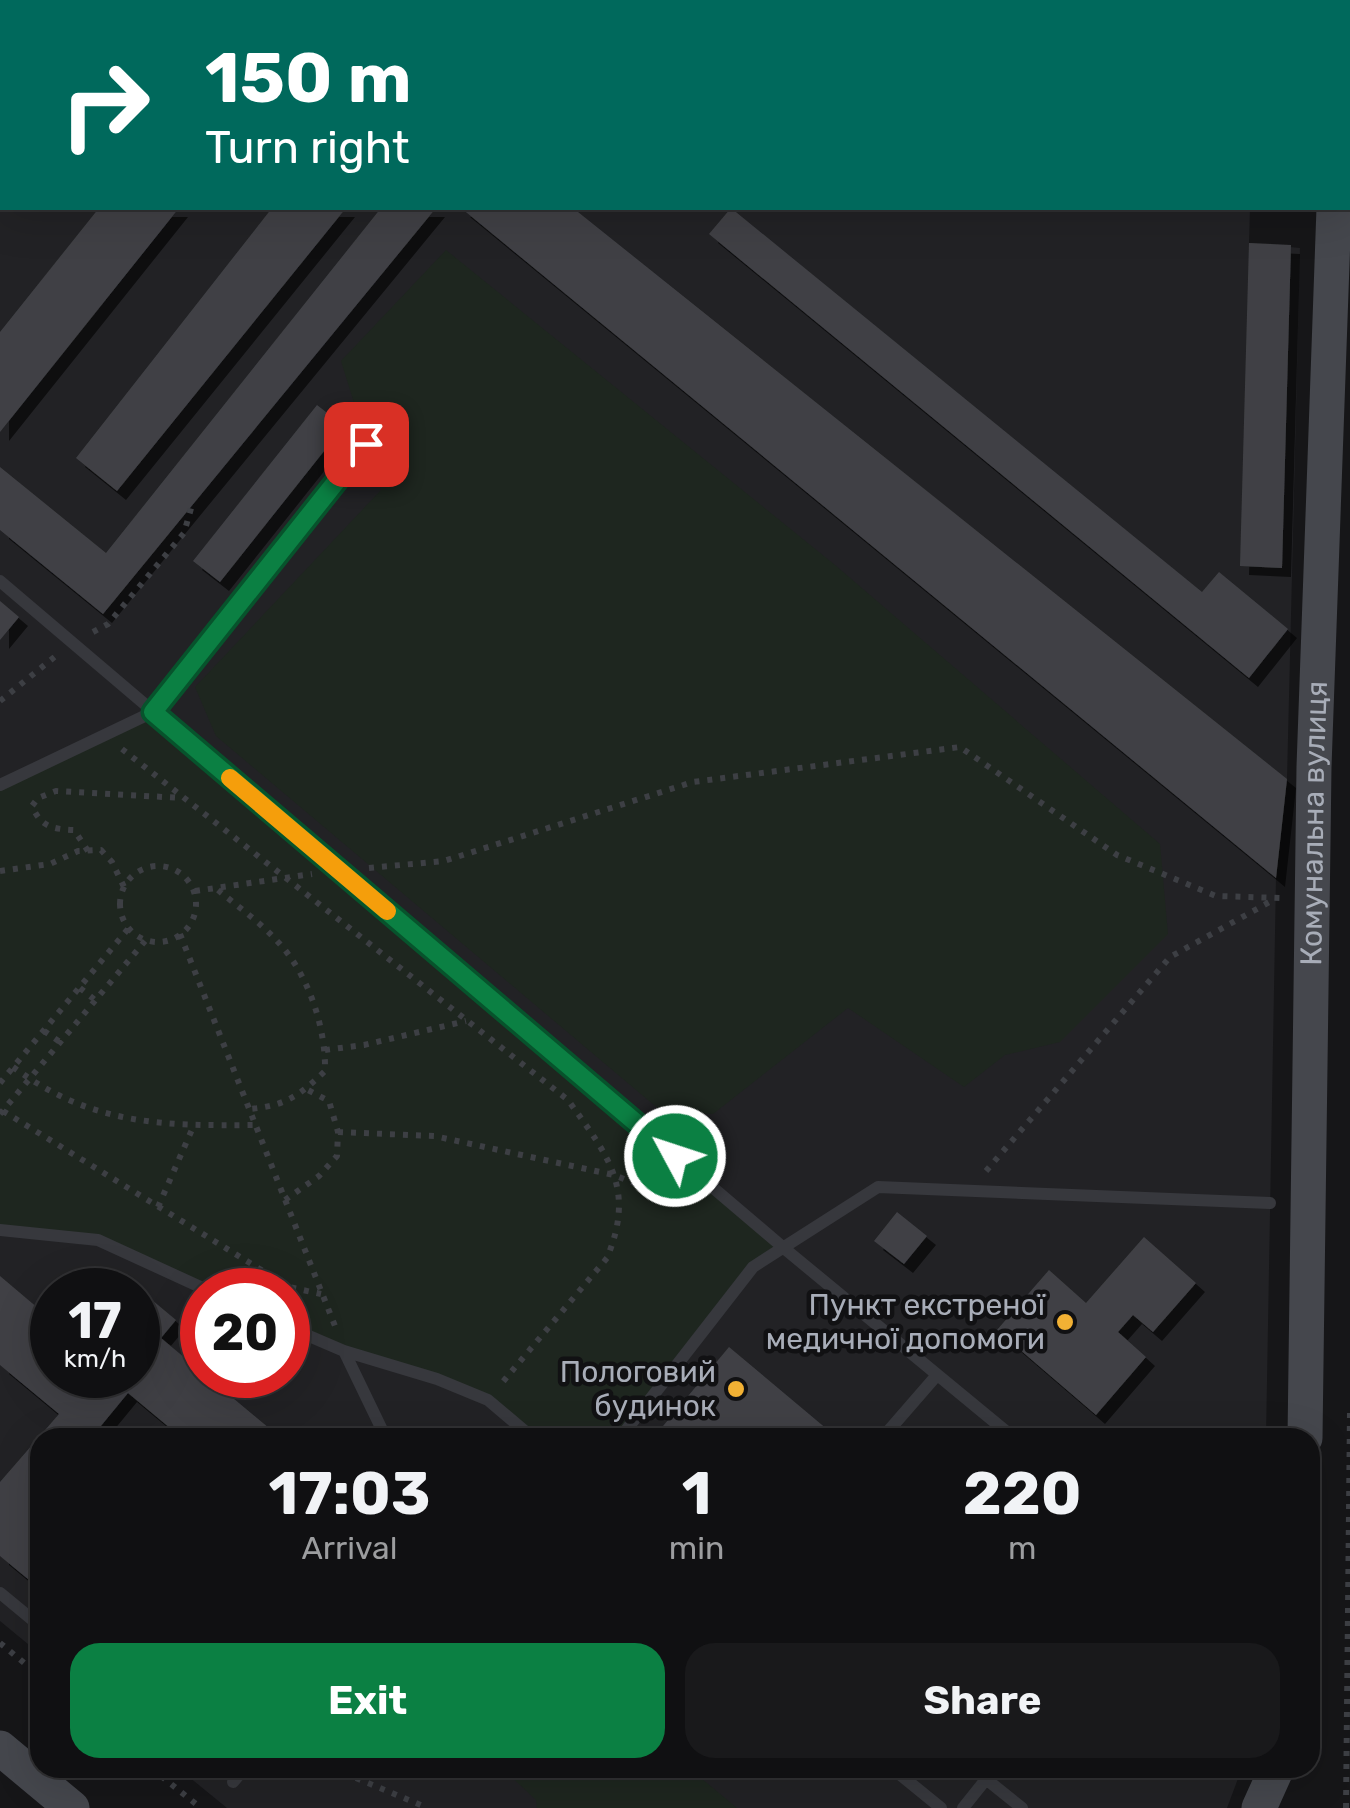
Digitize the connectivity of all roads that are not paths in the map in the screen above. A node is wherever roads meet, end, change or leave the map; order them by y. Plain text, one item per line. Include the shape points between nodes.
1 (1334, 210) edge
2 (366, 444) dead end
3 (0, 581) edge
4 (153, 712) junction
5 (0, 785) edge
6 (1270, 1203) dead end
7 (0, 1230) edge
8 (785, 1250) junction
9 (180, 1278) edge
10 (310, 1336) edge
11 (344, 1351) junction
12 (938, 1375) junction
13 (381, 1428) edge
14 (521, 1428) edge
15 (628, 1428) edge
16 (891, 1428) edge
17 (1002, 1428) edge
18 (1305, 1428) edge
19 (0, 1593) edge
20 (30, 1618) edge
21 (0, 1748) edge
22 (30, 1773) edge
23 (36, 1778) edge
24 (237, 1778) edge
25 (904, 1778) edge
26 (986, 1778) edge
27 (995, 1778) edge
28 (1273, 1778) edge
29 (233, 1782) dead end
30 (72, 1808) edge
31 (941, 1808) edge
32 (963, 1808) edge
33 (1022, 1808) edge
34 (1259, 1808) edge

1 - 18 street, Комунальна вулиця via 1314,767
2 - 4 lane
3 - 4 lane
4 - 5 lane
4 - 8 lane
6 - 8 lane via 878,1187
7 - 9 lane via 98,1240
8 - 12 lane
8 - 15 lane via 753,1267
10 - 11 lane
11 - 13 lane
11 - 14 lane via 488,1400
12 - 16 lane
12 - 17 lane
19 - 20 lane
21 - 22 street
23 - 30 street
24 - 29 lane
25 - 31 lane
26 - 32 lane
27 - 33 lane
28 - 34 street

